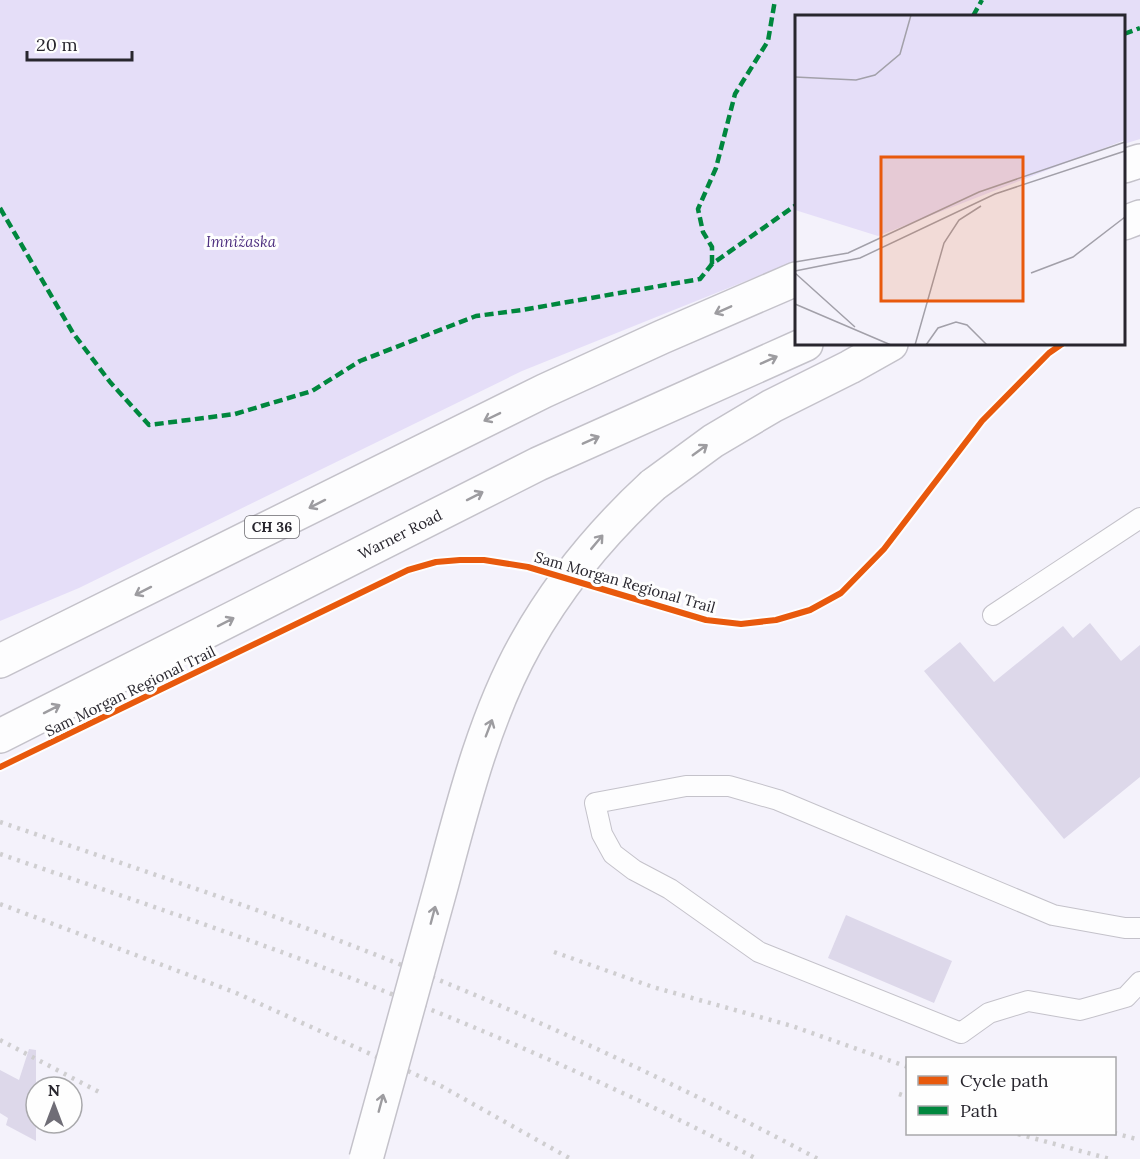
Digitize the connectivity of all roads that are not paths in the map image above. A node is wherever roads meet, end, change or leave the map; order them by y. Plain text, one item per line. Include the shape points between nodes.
1 (1140, 161) edge
2 (1125, 166) edge
3 (1140, 217) edge
4 (1125, 223) edge
5 (795, 279) edge
6 (804, 345) edge
7 (889, 345) edge
8 (1140, 518) edge
9 (993, 615) dead end
10 (0, 661) edge
11 (0, 736) edge
12 (1140, 928) edge
13 (1140, 982) edge
14 (366, 1159) edge

1 - 2 highway
3 - 4 highway
5 -> 10 highway, CH 36 via 544,391
11 -> 6 highway, Warner Road via 538,464
14 -> 7 highway, bridge via 462,807 503,692 555,597 596,542 653,485 712,441
8 - 9 lane
12 - 13 lane via 1053,915 778,800 729,786 686,786 594,803 602,834 613,854 759,952 961,1033 989,1013 1028,1001 1080,1010 1126,998

